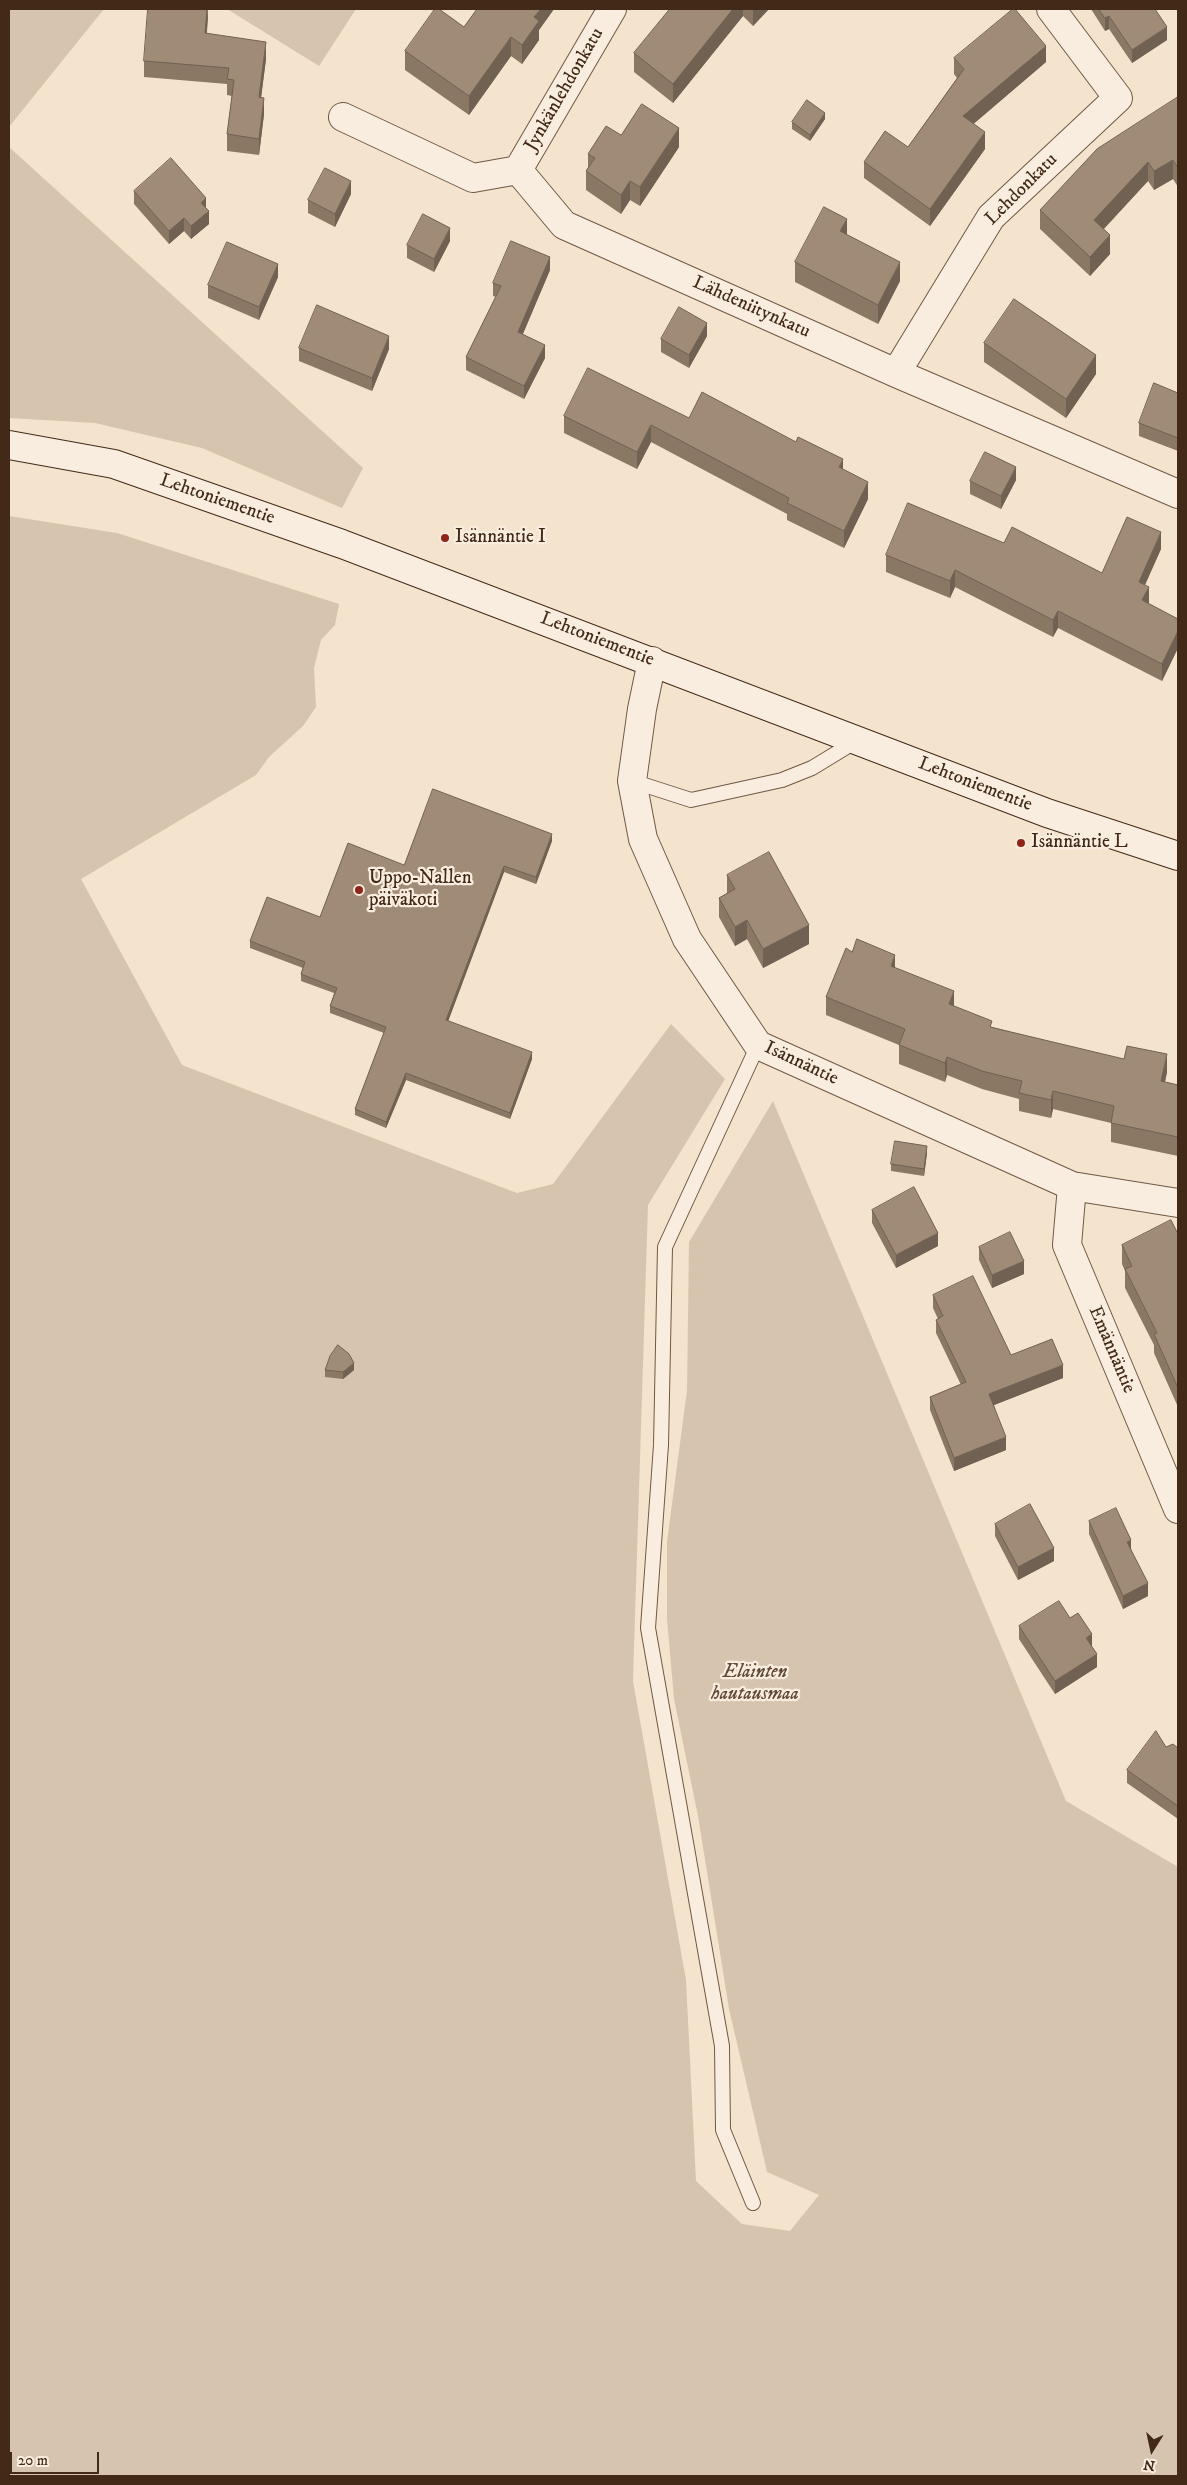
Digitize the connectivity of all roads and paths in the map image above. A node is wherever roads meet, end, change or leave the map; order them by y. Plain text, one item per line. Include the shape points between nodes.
1 (612, 9) edge
2 (1051, 9) edge
3 (342, 117) dead end
4 (518, 170) junction
5 (896, 373) junction
6 (9, 445) edge
7 (1178, 494) edge
8 (652, 661) junction
9 (858, 740) junction
10 (632, 781) junction
11 (1178, 856) edge
12 (758, 1045) junction
13 (1072, 1186) junction
14 (1178, 1202) edge
15 (1178, 1510) edge
16 (753, 2203) dead end

1 - 4 street, Jynkänlehdonkatu
2 - 5 street, Lehdonkatu via 1118,98 991,217
3 - 4 street via 473,178
4 - 5 street, Lähdeniitynkatu via 564,225
5 - 7 street, Lähdeniitynkatu
6 - 8 street, Lehtoniementie via 114,464 342,544
8 - 9 street, Lehtoniementie
8 - 10 street, Isännäntie
9 - 10 lane via 812,768 782,780 691,800
9 - 11 street, Lehtoniementie via 1047,813
10 - 12 street, Isännäntie via 643,839 687,939
12 - 13 street, Isännäntie
12 - 16 lane via 665,1247 661,1445 648,1628 722,2046 723,2130
13 - 14 street, Isännäntie
13 - 15 street, Emännäntie via 1067,1244

